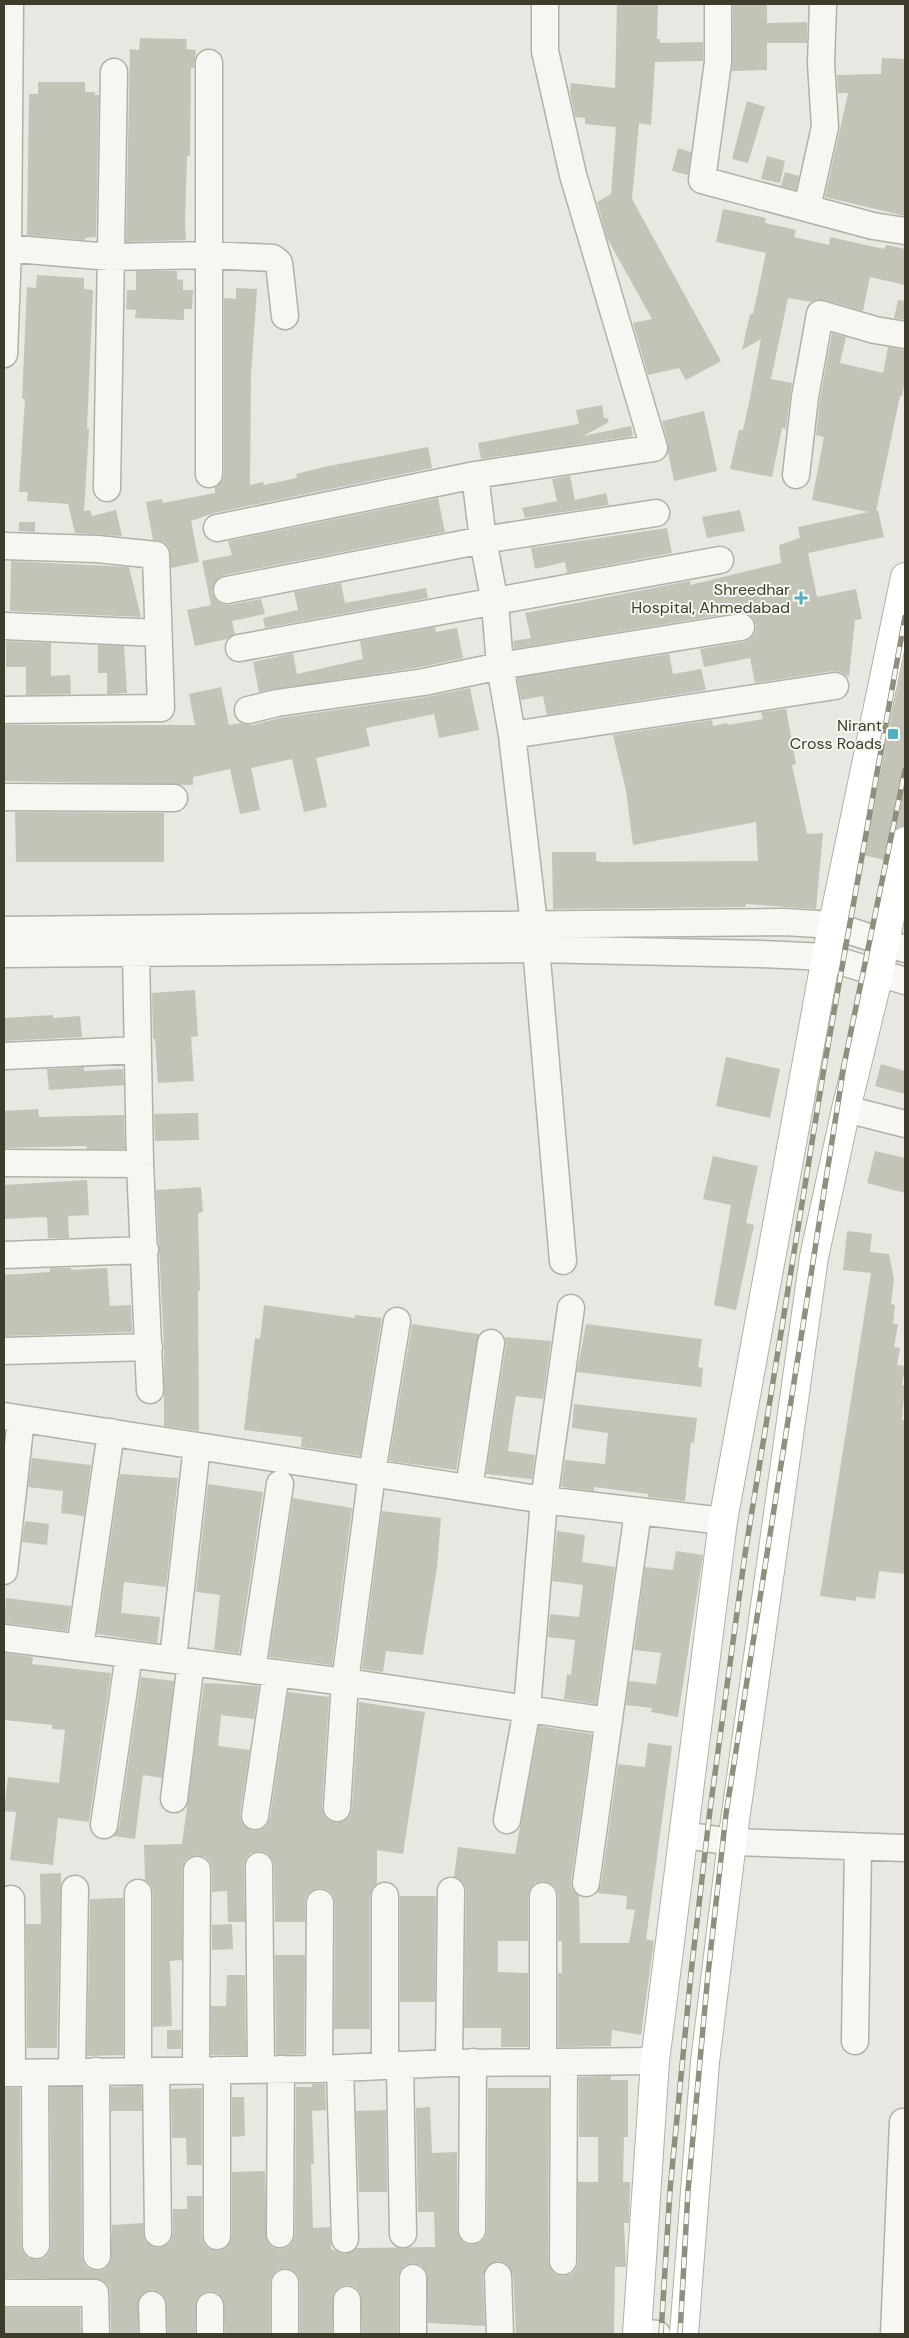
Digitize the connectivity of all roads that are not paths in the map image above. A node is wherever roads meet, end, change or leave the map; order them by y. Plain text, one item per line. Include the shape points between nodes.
1 (10, 4) edge
2 (545, 4) edge
3 (718, 4) edge
4 (823, 4) edge
5 (209, 63) dead end
6 (6, 67) edge
7 (114, 72) dead end
8 (6, 154) edge
9 (807, 208) junction
10 (905, 231) edge
11 (6, 249) edge
12 (210, 255) junction
13 (110, 257) junction
14 (285, 316) dead end
15 (905, 334) edge
16 (4, 354) edge
17 (208, 474) dead end
18 (475, 474) junction
19 (796, 475) dead end
20 (107, 488) dead end
21 (656, 513) dead end
22 (217, 528) dead end
23 (483, 540) junction
24 (4, 546) edge
25 (720, 560) dead end
26 (905, 576) edge
27 (227, 590) dead end
28 (495, 603) junction
29 (4, 626) edge
30 (741, 627) dead end
31 (158, 633) junction
32 (239, 648) dead end
33 (500, 666) junction
34 (835, 686) dead end
35 (4, 710) edge
36 (248, 710) dead end
37 (512, 735) junction
38 (4, 797) edge
39 (174, 798) dead end
40 (905, 841) edge
41 (832, 925) junction
42 (4, 930) edge
43 (535, 937) junction
44 (895, 946) edge
45 (136, 953) junction
46 (4, 954) edge
47 (826, 957) junction
48 (879, 974) junction
49 (905, 981) edge
50 (138, 1050) junction
51 (4, 1056) edge
52 (846, 1109) junction
53 (905, 1124) edge
54 (4, 1163) edge
55 (140, 1164) junction
56 (145, 1250) junction
57 (4, 1255) edge
58 (563, 1261) dead end
59 (571, 1308) dead end
60 (397, 1321) dead end
61 (491, 1343) dead end
62 (148, 1347) junction
63 (4, 1351) edge
64 (150, 1390) dead end
65 (12, 1418) edge
66 (110, 1432) junction
67 (197, 1446) junction
68 (372, 1473) junction
69 (280, 1484) dead end
70 (468, 1488) junction
71 (544, 1500) junction
72 (723, 1521) junction
73 (636, 1526) dead end
74 (4, 1571) edge
75 (4, 1638) edge
76 (80, 1648) junction
77 (129, 1655) junction
78 (182, 1660) junction
79 (264, 1672) junction
80 (345, 1682) junction
81 (527, 1709) junction
82 (608, 1721) junction
83 (174, 1799) dead end
84 (336, 1808) dead end
85 (255, 1816) dead end
86 (507, 1820) dead end
87 (104, 1824) dead end
88 (684, 1835) junction
89 (732, 1842) junction
90 (858, 1847) junction
91 (905, 1848) edge
92 (259, 1866) dead end
93 (198, 1870) dead end
94 (586, 1883) dead end
95 (75, 1889) dead end
96 (451, 1891) dead end
97 (138, 1893) dead end
98 (385, 1896) dead end
99 (543, 1896) dead end
100 (11, 1899) dead end
101 (320, 1903) dead end
102 (856, 2042) dead end
103 (655, 2061) junction
104 (554, 2062) junction
105 (461, 2063) junction
106 (393, 2065) junction
107 (330, 2068) junction
108 (271, 2069) junction
109 (206, 2070) junction
110 (147, 2071) junction
111 (84, 2072) junction
112 (17, 2073) edge
113 (903, 2122) dead end
114 (472, 2230) dead end
115 (158, 2233) dead end
116 (280, 2234) dead end
117 (403, 2234) dead end
118 (217, 2236) dead end
119 (345, 2240) dead end
120 (36, 2245) dead end
121 (97, 2256) dead end
122 (563, 2261) dead end
123 (498, 2276) dead end
124 (412, 2278) dead end
125 (285, 2283) dead end
126 (4, 2293) edge
127 (347, 2300) dead end
128 (152, 2305) dead end
129 (210, 2306) dead end
130 (96, 2334) edge
131 (153, 2334) edge
132 (210, 2334) edge
133 (285, 2334) edge
134 (347, 2334) edge
135 (413, 2334) edge
136 (500, 2334) edge
137 (644, 2334) edge
138 (684, 2334) edge
139 (894, 2334) edge

1 - 6 street
2 - 18 street via 545,51 574,175 654,448
3 - 9 street via 718,62 702,180
4 - 9 street via 821,63 825,128
5 - 12 street
6 - 8 street
7 - 13 street
8 - 11 street
9 - 10 street
11 - 13 street
11 - 16 street
12 - 13 street
12 - 14 street via 273,258 279,263
12 - 17 street
13 - 20 street
15 - 19 street via 875,330 820,314 805,397
18 - 22 street
18 - 23 street
21 - 23 street
23 - 27 street
23 - 28 street
24 - 31 street via 156,555
25 - 28 street
26 - 41 main road
28 - 32 street
28 - 33 street
29 - 31 street
30 - 33 street
31 - 35 street via 161,708
33 - 36 street via 424,682
33 - 37 street
34 - 37 street
37 - 43 street
38 - 39 street
40 - 44 main road
41 - 43 street via 785,922
41 - 44 street
41 - 47 main road
42 - 43 street
43 - 45 street
43 - 47 street
43 - 58 street
44 - 48 main road
45 - 46 street
45 - 50 street
47 - 48 street
47 - 72 main road
48 - 49 street
48 - 52 main road
50 - 51 street
50 - 55 street
52 - 53 street
52 - 89 main road via 814,1257
54 - 55 street
55 - 56 street
56 - 57 street
56 - 62 street
59 - 71 street
60 - 68 street
61 - 70 street
62 - 63 street
62 - 64 street
65 - 66 street
65 - 74 street
66 - 67 street
66 - 76 street
67 - 68 street
67 - 78 street
68 - 70 street
68 - 80 street
69 - 79 street
70 - 71 street
71 - 72 street
71 - 81 street
72 - 88 main road
73 - 82 street
75 - 76 street
76 - 77 street
77 - 78 street
77 - 87 street
78 - 79 street
78 - 83 street
79 - 80 street
79 - 85 street
80 - 81 street
80 - 84 street
81 - 82 street
81 - 86 street
82 - 94 street
88 - 89 street
88 - 103 main road
89 - 90 street
89 - 138 main road via 705,2062
90 - 91 street
90 - 102 street
92 - 108 street
93 - 109 street
95 - 111 street
96 - 105 street
97 - 110 street
98 - 106 street
99 - 104 street
100 - 112 street
101 - 107 street
103 - 104 street
103 - 137 main road
104 - 105 street
104 - 122 street
105 - 106 street
105 - 114 street
106 - 107 street
106 - 117 street
107 - 108 street
107 - 119 street
108 - 109 street
108 - 116 street
109 - 110 street
109 - 118 street
110 - 111 street
110 - 115 street
111 - 112 street
111 - 121 street
112 - 120 street
113 - 139 street
123 - 136 street
124 - 135 street
125 - 133 street
126 - 130 street via 95,2293
127 - 134 street
128 - 131 street
129 - 132 street

